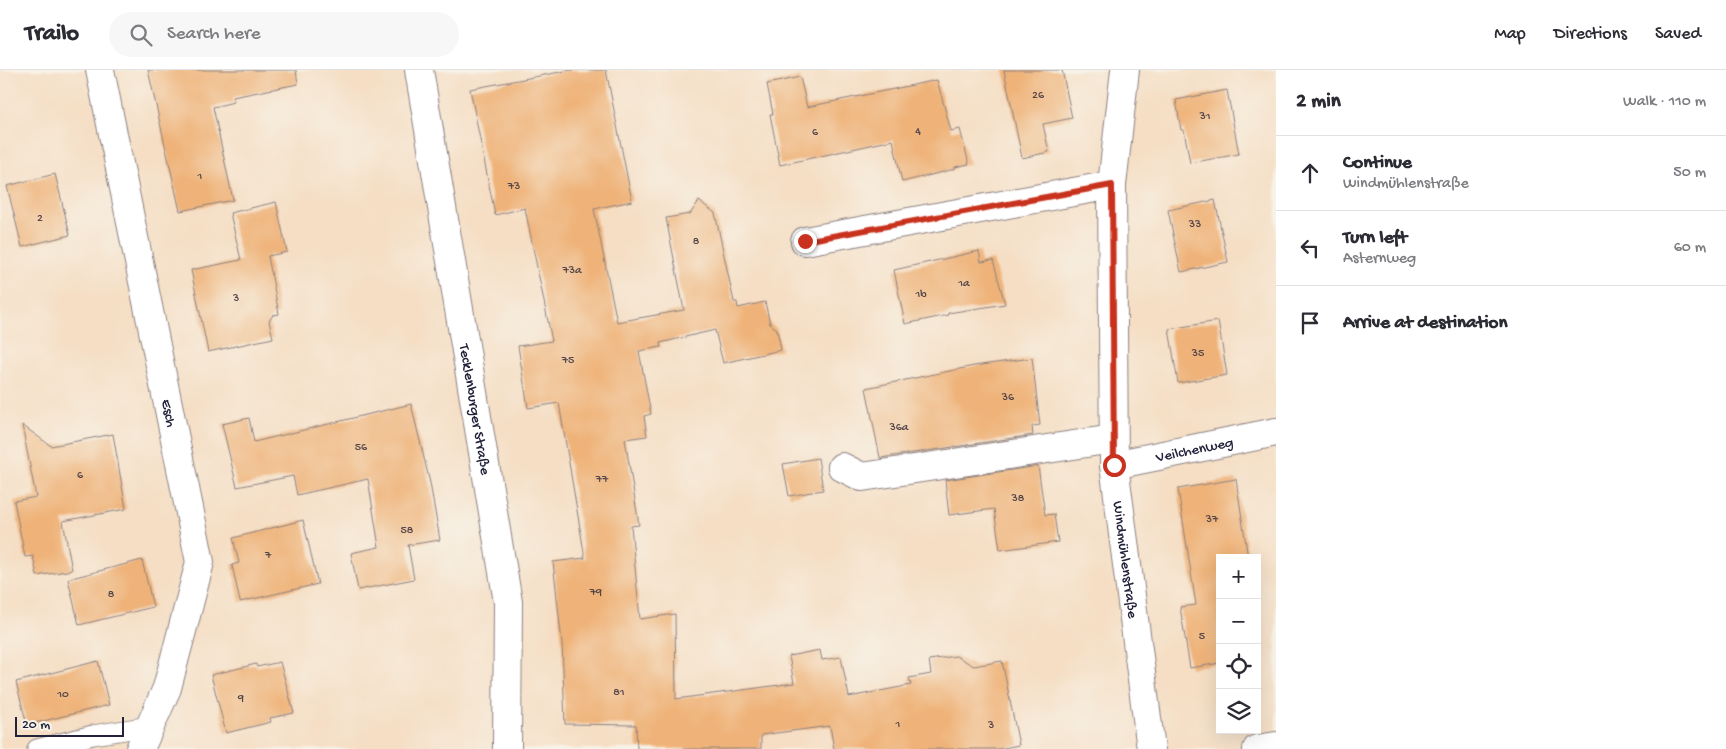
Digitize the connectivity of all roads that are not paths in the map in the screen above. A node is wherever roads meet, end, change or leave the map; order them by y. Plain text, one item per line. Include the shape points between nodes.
1 (100, 70) edge
2 (419, 70) edge
3 (1126, 70) edge
4 (1112, 185) junction
5 (805, 241) dead end
6 (1276, 432) edge
7 (1113, 452) junction
8 (842, 467) dead end
9 (145, 737) edge
10 (1276, 746) edge
11 (37, 749) edge
12 (507, 749) edge
13 (1151, 749) edge
14 (1257, 749) edge

1 - 9 street, Esch via 200,562 167,688
2 - 12 street, Tecklenburger Straße via 508,602
3 - 4 street, Windmühlenstraße
4 - 5 street
4 - 7 street, Windmühlenstraße
6 - 7 street, Veilchenweg
7 - 8 street, Veilchenweg via 862,477
7 - 13 street, Windmühlenstraße
9 - 11 lane via 93,735
10 - 14 street

